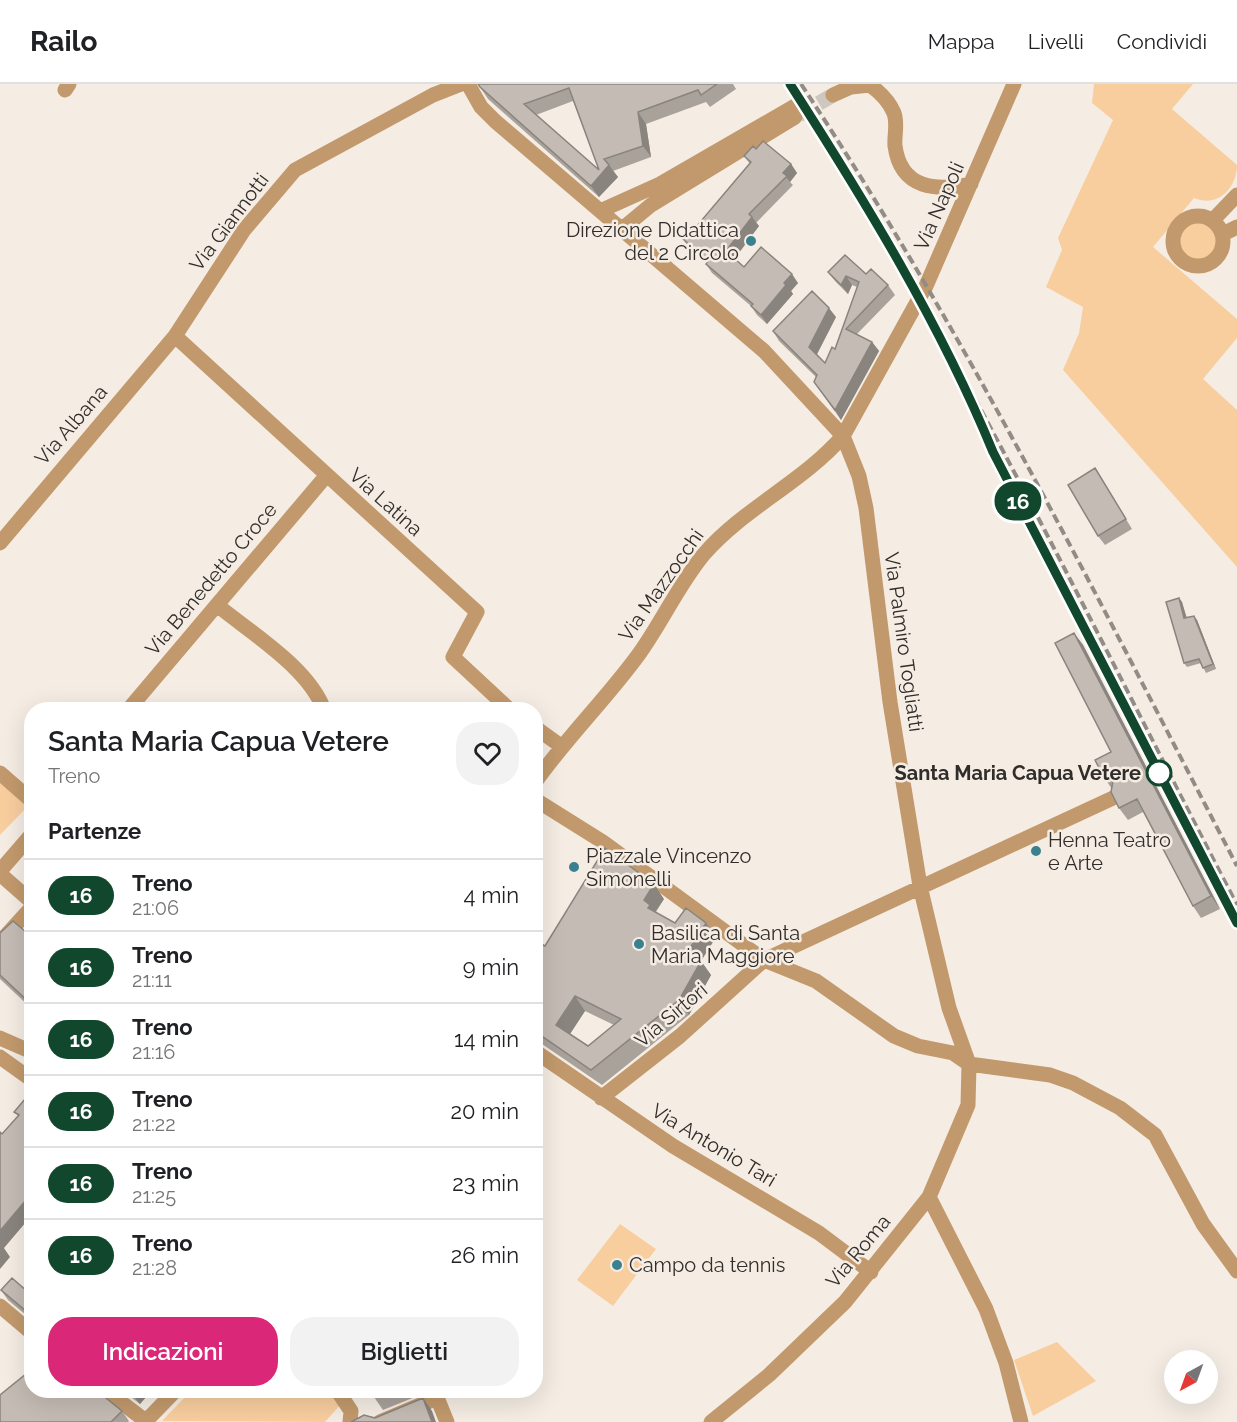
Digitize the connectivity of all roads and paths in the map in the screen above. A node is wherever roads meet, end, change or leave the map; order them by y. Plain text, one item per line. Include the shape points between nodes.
1 (461, 84) edge
2 (468, 84) edge
3 (1014, 84) edge
4 (831, 88) tunnel mouth
5 (971, 184) junction
6 (1235, 202) edge
7 (600, 211) junction
8 (1213, 220) junction
9 (1237, 227) edge
10 (622, 230) junction
11 (1223, 234) junction
12 (174, 336) junction
13 (843, 436) junction
14 (326, 476) junction
15 (0, 543) edge
16 (217, 605) junction
17 (135, 702) edge
18 (321, 702) edge
19 (501, 702) edge
20 (543, 733) edge
21 (561, 746) junction
22 (543, 771) edge
23 (0, 773) edge
24 (24, 794) edge
25 (1113, 798) edge
26 (543, 804) edge
27 (24, 844) edge
28 (0, 872) edge
29 (920, 886) junction
30 (24, 894) edge
31 (24, 916) edge
32 (0, 942) edge
33 (764, 960) junction
34 (0, 1038) edge
35 (17, 1043) junction
36 (24, 1047) edge
37 (543, 1057) edge
38 (4, 1059) edge
39 (969, 1064) junction
40 (24, 1074) edge
41 (600, 1098) junction
42 (928, 1197) junction
43 (1237, 1271) edge
44 (872, 1272) junction
45 (0, 1306) edge
46 (24, 1326) edge
47 (115, 1398) edge
48 (168, 1398) edge
49 (342, 1398) edge
50 (427, 1398) edge
51 (437, 1398) edge
52 (146, 1422) edge
53 (350, 1422) edge
54 (380, 1422) edge
55 (447, 1422) edge
56 (711, 1422) edge
57 (1021, 1422) edge

1 - 12 street, Via Giannotti via 433,95 295,170 244,230
2 - 7 street via 481,107 495,121
3 - 5 street, Via Napoli
4 - 5 street via 870,85 888,102 895,116 897,156 912,178 936,188
5 - 13 street, Via Napoli via 926,286
6 - 8 street
7 - 10 street
7 - 10 street via 660,184 797,110 651,204
8 - 11 street
8 - 11 street via 1198,215 1177,227 1173,243 1180,258 1194,266 1210,263 1222,251
9 - 11 street
10 - 13 street via 764,351
12 - 14 street, Via Latina
12 - 15 street, Via Albana
13 - 21 street, Via Mazzocchi via 828,453 728,530 703,555 639,653
13 - 29 street, Via Palmiro Togliatti via 859,476 866,508 890,702
14 - 16 street, Via Benedetto Croce
14 - 19 street, Via Latina via 477,612 453,657
16 - 17 street, Via Benedetto Croce
16 - 18 street via 299,674 318,693
20 - 21 street
21 - 22 street, Via Mazzocchi
23 - 24 street
25 - 29 street, Via Sirtori
26 - 33 street via 603,842
27 - 28 street
28 - 30 street
29 - 33 street, Via Sirtori
29 - 39 street, Via Palmiro Togliatti via 949,1008
31 - 32 street
33 - 39 street via 816,981 894,1036 952,1053
33 - 41 street, Via Sirtori via 680,1036
34 - 35 street
35 - 36 street
35 - 38 street via 15,1052
37 - 41 street, Via Antonio Tari
38 - 40 street
39 - 42 street, Via Roma via 968,1105
39 - 43 street via 1021,1070 1072,1083 1120,1108 1150,1130 1203,1224
41 - 44 street, Via Antonio Tari via 819,1233
42 - 44 street, Via Roma
42 - 57 street via 986,1309 1006,1363
44 - 56 street, Via Roma via 769,1375
45 - 46 street
47 - 52 street
48 - 52 street
49 - 53 street via 351,1411
50 - 54 street
51 - 55 street

